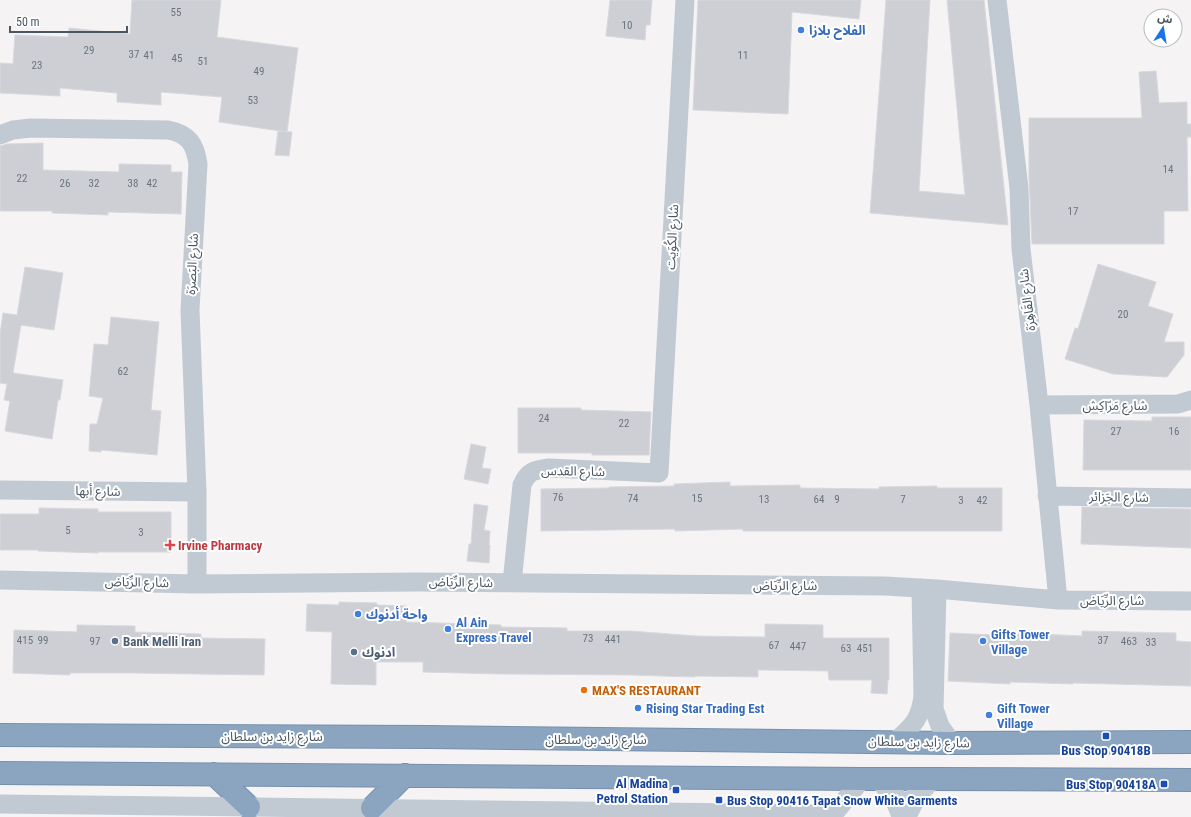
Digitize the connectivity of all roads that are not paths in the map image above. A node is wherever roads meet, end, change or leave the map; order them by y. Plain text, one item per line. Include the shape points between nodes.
1 (685, 0) edge
2 (997, 0) edge
3 (0, 135) edge
4 (1191, 400) edge
5 (1039, 405) junction
6 (659, 473) joint
7 (0, 490) edge
8 (197, 492) junction
9 (1047, 496) junction
10 (1191, 498) edge
11 (0, 580) edge
12 (512, 583) junction
13 (197, 584) junction
14 (929, 588) junction
15 (1058, 600) junction
16 (1191, 600) edge
17 (0, 734) edge
18 (895, 742) junction
19 (1191, 742) edge
20 (952, 743) junction
21 (0, 773) edge
22 (214, 774) junction
23 (406, 775) junction
24 (871, 779) junction
25 (931, 779) junction
26 (1191, 780) edge
27 (0, 804) edge
28 (249, 807) junction
29 (372, 808) junction
30 (904, 817) edge

1 - 6 street, شارع الكُوَيت
2 - 5 street, شارع القَاهِرَة via 1019,188 1021,249
3 - 8 street, شارع البَصرَة via 12,130 32,128 168,130 184,135 194,146 198,164 190,310
4 - 5 street, شارع مَرّاكِش via 1178,404
5 - 9 street, شارع القَاهِرَة
6 - 12 street, شارع القدس via 549,468 531,472 522,485
7 - 8 street, شارع أبها
8 - 13 street, شارع البَصرَة
9 - 10 street, شارع الجَزائر
9 - 15 street, شارع القَاهِرَة
11 - 13 street, شارع الرِّيَاض
12 - 13 street, شارع الرِّيَاض
12 - 14 street, شارع الرِّيَاض
14 - 15 street, شارع الرِّيَاض
14 - 18 street via 922,706 914,724
14 - 20 street via 934,709 940,726
15 - 16 street, شارع الرِّيَاض
17 - 18 highway, شارع زايد بن سلطان
18 - 20 highway, شارع زايد بن سلطان
19 - 20 highway, شارع زايد بن سلطان
21 - 22 highway
22 - 23 highway
22 - 28 highway
23 - 24 highway
23 - 29 highway
24 - 25 highway
24 - 29 street via 837,810 827,814
24 - 30 street via 895,797
25 - 26 highway
25 - 30 street via 915,797
27 - 28 street
28 - 29 street

